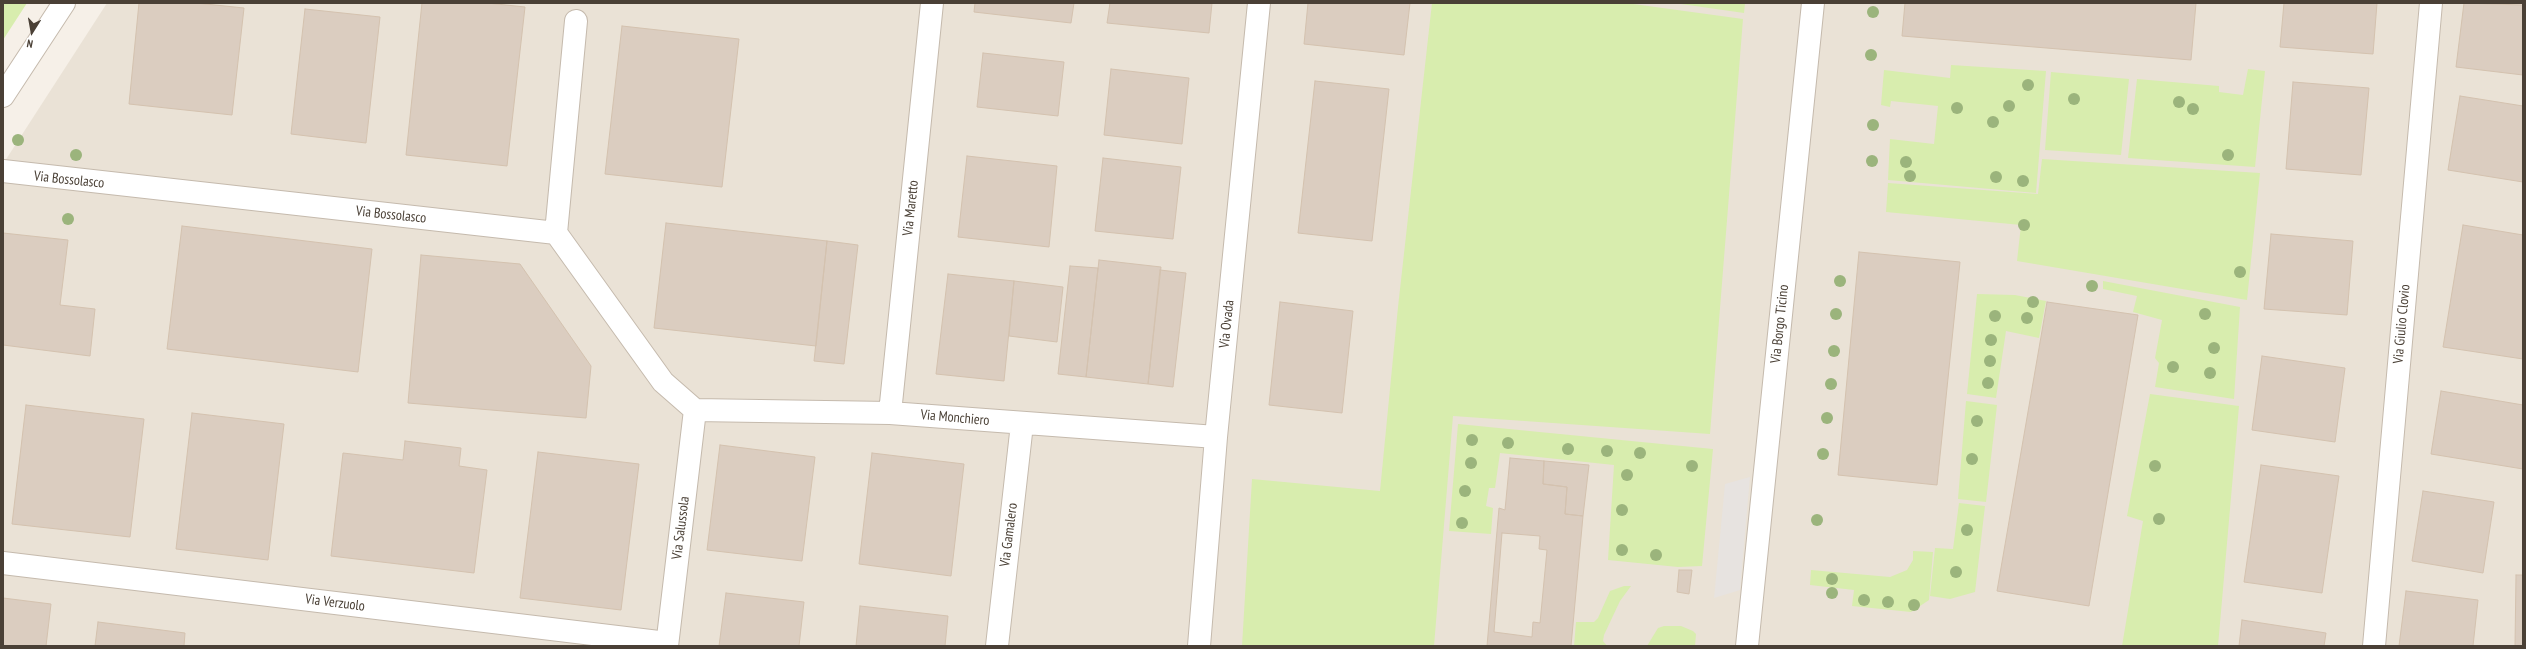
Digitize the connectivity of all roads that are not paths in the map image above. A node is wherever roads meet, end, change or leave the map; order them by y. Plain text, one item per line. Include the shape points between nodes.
1 (64, 3) edge
2 (932, 3) edge
3 (1259, 3) edge
4 (1813, 3) edge
5 (2431, 3) edge
6 (576, 21) dead end
7 (3, 96) edge
8 (3, 171) edge
9 (556, 234) junction
10 (695, 410) junction
11 (890, 413) junction
12 (1022, 424) junction
13 (1216, 437) junction
14 (3, 563) edge
15 (667, 645) edge
16 (997, 646) edge
17 (1199, 646) edge
18 (1747, 646) edge
19 (2374, 646) edge

1 - 7 street
2 - 11 street, Via Maretto
3 - 13 street, Via Ovada
4 - 18 street, Via Borgo Ticino
5 - 19 street, Via Giulio Clovio
6 - 9 street
8 - 9 street, Via Bossolasco
9 - 10 street via 663,382
10 - 11 street, Via Monchiero
10 - 15 street, Via Salussola
11 - 12 street, Via Monchiero
12 - 13 street, Via Monchiero
12 - 16 street, Via Gamalero
13 - 17 street, Via Ovada
14 - 15 street, Via Verzuolo

